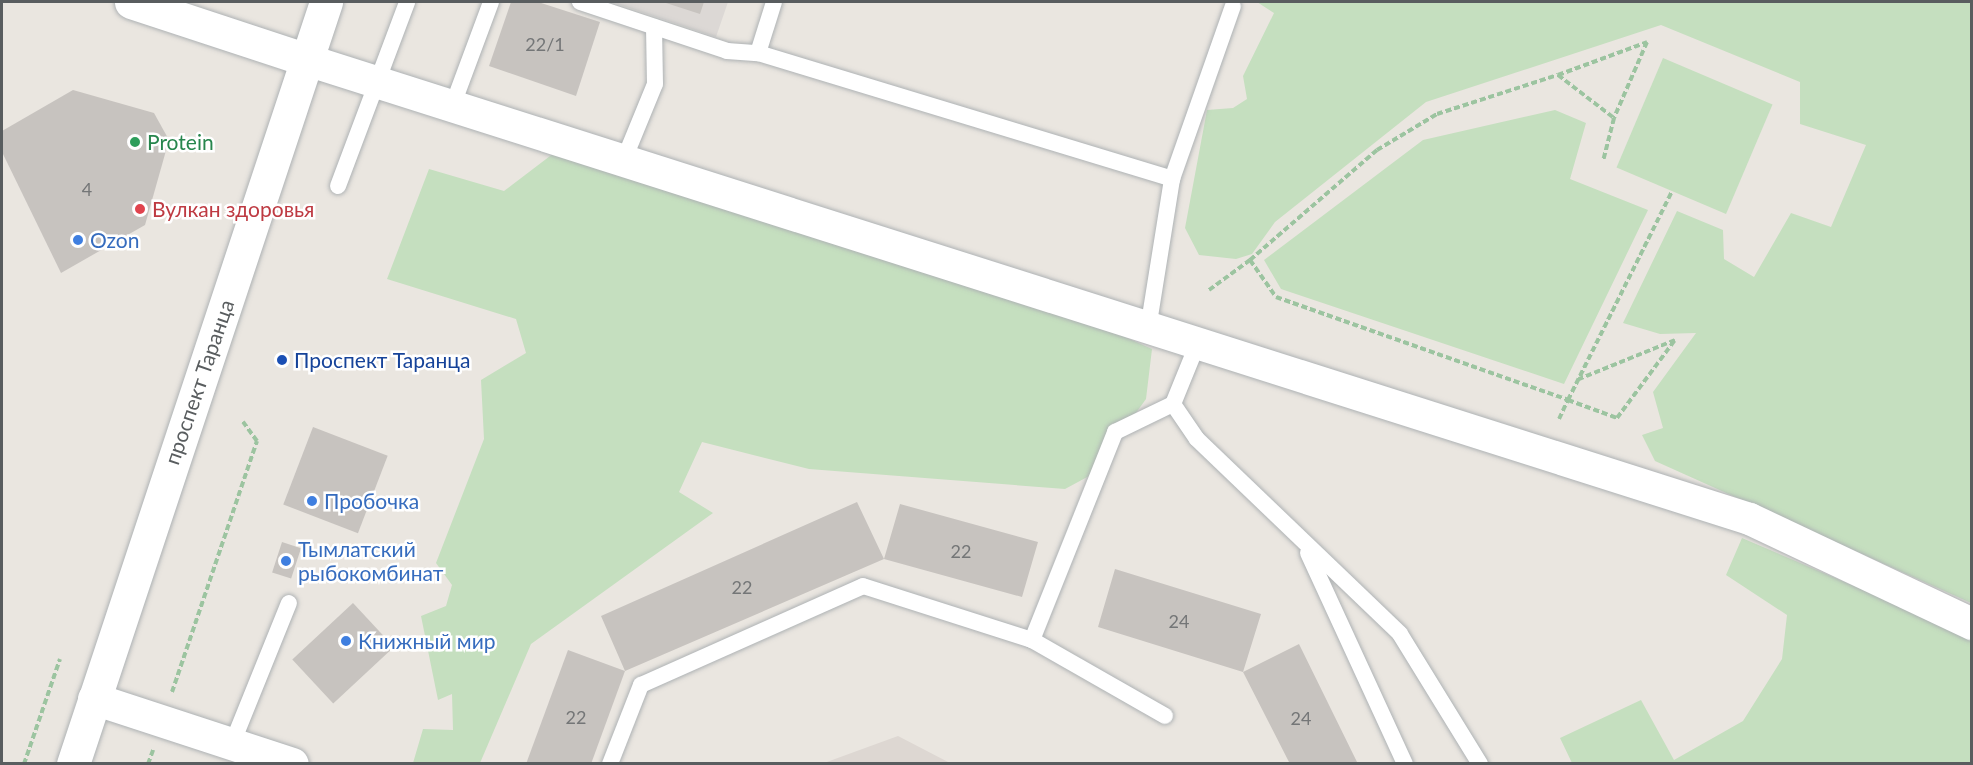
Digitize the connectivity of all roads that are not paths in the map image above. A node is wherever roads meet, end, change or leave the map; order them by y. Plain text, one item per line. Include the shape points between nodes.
1 (131, 2) edge
2 (326, 2) edge
3 (407, 2) edge
4 (491, 2) edge
5 (580, 2) edge
6 (774, 2) edge
7 (1233, 6) dead end
8 (164, 7) edge
9 (654, 27) junction
10 (758, 53) junction
11 (307, 60) junction
12 (379, 84) junction
13 (452, 107) junction
14 (623, 162) junction
15 (1172, 179) junction
16 (338, 186) dead end
17 (1148, 329) junction
18 (1197, 345) junction
19 (1173, 404) junction
20 (1304, 544) junction
21 (288, 603) dead end
22 (1971, 624) edge
23 (1032, 640) junction
24 (94, 699) junction
25 (1165, 716) dead end
26 (232, 744) junction
27 (73, 764) edge
28 (293, 764) edge
29 (610, 764) edge
30 (1405, 764) edge
31 (1480, 764) edge

1 - 8 main road
2 - 11 main road, проспект Таранца
3 - 12 lane
4 - 13 lane
5 - 9 lane
6 - 10 lane
7 - 15 lane
8 - 11 main road
9 - 10 lane via 727,51
9 - 14 lane via 655,84
10 - 15 lane
11 - 12 street
11 - 24 main road, проспект Таранца
12 - 13 street
12 - 16 lane
13 - 14 street
14 - 17 street
15 - 17 lane
17 - 18 street
18 - 19 lane
18 - 22 street via 1750,519
19 - 20 lane via 1197,439
19 - 23 lane via 1115,432
20 - 30 lane
20 - 31 lane via 1400,634
21 - 26 lane
23 - 25 lane
23 - 29 lane via 863,585 641,685
24 - 26 street
24 - 27 main road, проспект Таранца
26 - 28 street

